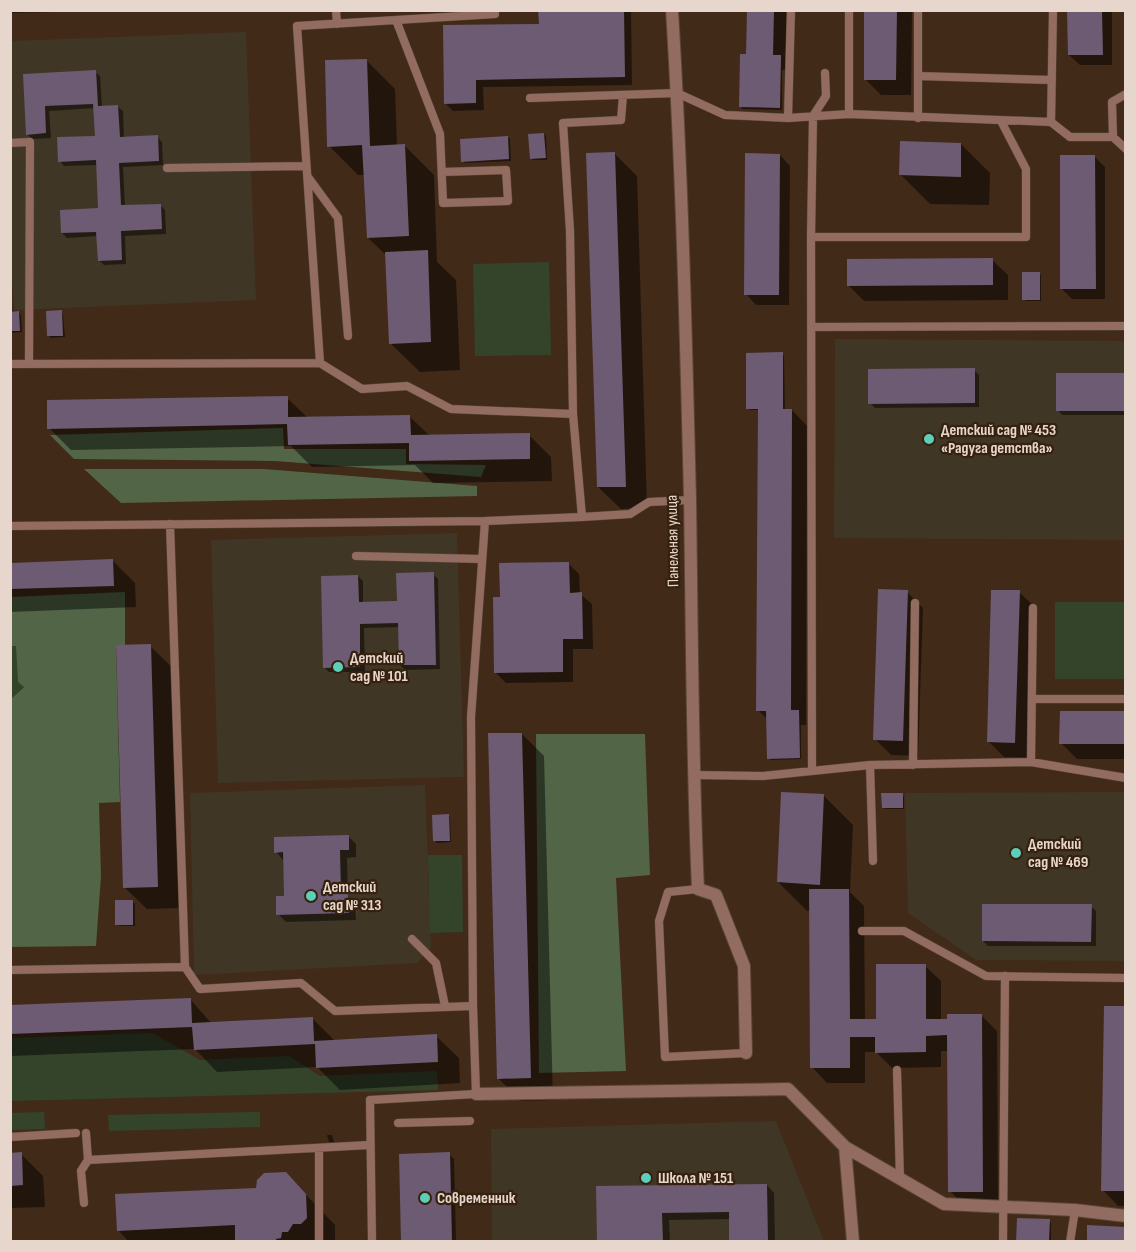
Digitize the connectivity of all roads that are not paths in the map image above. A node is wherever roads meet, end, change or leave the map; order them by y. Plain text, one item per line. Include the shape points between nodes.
1 (336, 10) edge
2 (672, 10) edge
3 (790, 10) edge
4 (849, 10) edge
5 (918, 10) edge
6 (1053, 10) edge
7 (495, 14) dead end
8 (396, 20) junction
9 (337, 24) junction
10 (825, 73) dead end
11 (918, 76) junction
12 (1052, 80) junction
13 (677, 93) junction
14 (622, 94) junction
15 (1125, 94) edge
16 (530, 98) dead end
17 (849, 114) junction
18 (813, 116) junction
19 (788, 118) junction
20 (918, 118) junction
21 (1001, 121) junction
22 (1051, 122) junction
23 (1113, 137) junction
24 (10, 143) edge
25 (1125, 149) edge
26 (306, 166) junction
27 (167, 168) dead end
28 (442, 172) junction
29 (307, 176) junction
30 (811, 237) junction
31 (1125, 326) edge
32 (811, 327) junction
33 (348, 336) dead end
34 (321, 363) junction
35 (10, 364) edge
36 (29, 364) junction
37 (573, 414) junction
38 (690, 500) junction
39 (582, 517) junction
40 (485, 521) junction
41 (170, 524) junction
42 (10, 526) edge
43 (356, 556) dead end
44 (482, 559) junction
45 (915, 603) dead end
46 (1033, 608) dead end
47 (1032, 699) junction
48 (1125, 699) edge
49 (1031, 762) junction
50 (870, 765) junction
51 (913, 765) junction
52 (812, 771) junction
53 (693, 775) junction
54 (1125, 778) edge
55 (873, 861) dead end
56 (698, 889) junction
57 (862, 931) dead end
58 (412, 939) dead end
59 (184, 967) junction
60 (10, 970) edge
61 (1005, 976) junction
62 (1125, 978) edge
63 (445, 1006) junction
64 (473, 1006) junction
65 (746, 1053) joint
66 (897, 1070) dead end
67 (476, 1094) junction
68 (470, 1121) dead end
69 (398, 1123) dead end
70 (76, 1133) dead end
71 (86, 1133) dead end
72 (10, 1137) edge
73 (369, 1146) junction
74 (845, 1147) junction
75 (319, 1149) junction
76 (88, 1160) junction
77 (900, 1180) junction
78 (84, 1203) dead end
79 (1002, 1205) junction
80 (1075, 1210) junction
81 (1125, 1216) edge
82 (319, 1242) edge
83 (372, 1242) edge
84 (854, 1242) edge
85 (1003, 1242) edge
86 (1070, 1242) edge

1 - 9 lane
2 - 13 street, Панельная улица
3 - 19 lane
4 - 17 lane
5 - 11 lane
6 - 12 lane
7 - 8 lane
8 - 9 lane
8 - 28 lane via 440,134
9 - 26 lane via 297,26
10 - 18 lane via 826,96
11 - 12 lane
11 - 20 lane
12 - 22 lane
13 - 14 lane
13 - 19 lane via 725,115
13 - 38 street, Панельная улица
14 - 16 lane
14 - 37 lane via 621,120 563,123 570,231
15 - 23 lane via 1112,102
17 - 18 lane
17 - 20 lane
18 - 19 lane
18 - 30 lane
20 - 21 lane
21 - 22 lane
21 - 30 lane via 1026,169 1026,237
22 - 23 lane via 1070,137
23 - 25 lane
24 - 36 lane via 30,142
26 - 27 lane
26 - 29 lane
28 - 28 lane via 443,203 508,201 506,170
29 - 33 lane via 338,218
29 - 34 lane
30 - 32 lane
31 - 32 lane
32 - 52 lane
34 - 36 lane
34 - 37 lane via 362,389 407,386 451,410
35 - 36 lane
37 - 39 lane
38 - 39 lane via 649,502 630,514
38 - 53 street, Панельная улица
39 - 40 lane
40 - 41 lane
40 - 44 lane
41 - 42 lane
41 - 59 lane
43 - 44 lane
44 - 64 lane via 471,717
45 - 51 lane
46 - 47 lane
47 - 48 lane
47 - 49 lane
49 - 51 lane
49 - 54 lane
50 - 51 lane
50 - 52 lane
50 - 55 lane
52 - 53 lane via 764,776
53 - 56 street, Панельная улица
56 - 65 street via 716,895 744,966
56 - 65 lane via 668,892 659,921 665,1057
57 - 61 lane via 904,931 986,976
58 - 63 lane via 436,963
59 - 60 lane
59 - 63 lane via 201,989 301,983 335,1011
61 - 62 lane
61 - 79 lane
63 - 64 lane
64 - 67 lane
66 - 77 lane
67 - 73 lane via 370,1100
67 - 74 street via 788,1089
68 - 69 lane
70 - 72 lane
71 - 76 lane
73 - 75 lane
73 - 83 lane
74 - 77 street
74 - 84 street
75 - 76 lane
75 - 82 lane
76 - 78 lane via 81,1171
77 - 79 street via 944,1204
79 - 80 street
79 - 85 lane
80 - 81 street
80 - 86 lane

